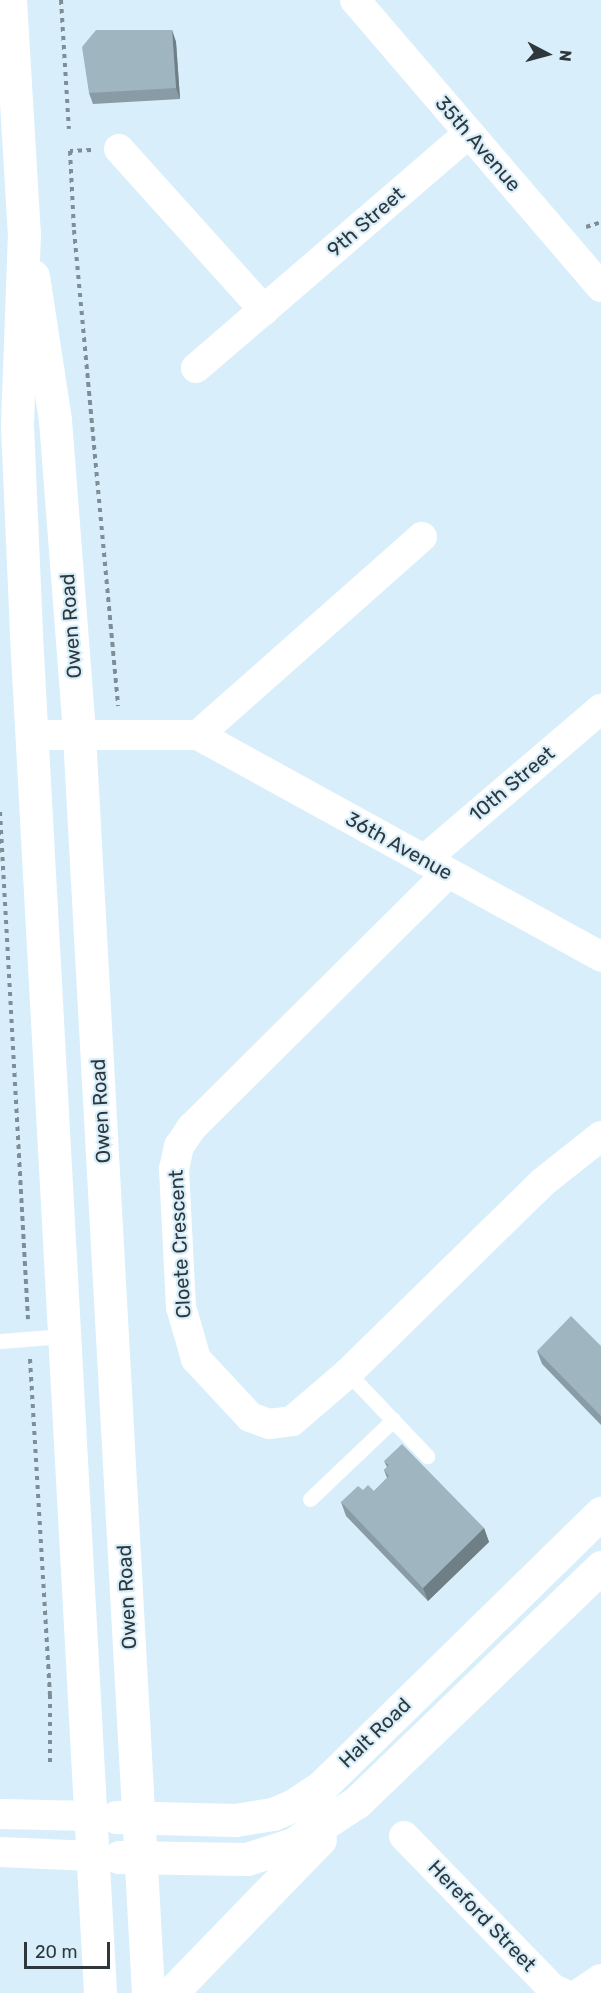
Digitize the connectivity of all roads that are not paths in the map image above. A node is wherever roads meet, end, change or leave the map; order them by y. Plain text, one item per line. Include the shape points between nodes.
1 (10, 0) edge
2 (355, 0) edge
3 (469, 133) junction
4 (119, 149) dead end
5 (24, 233) junction
6 (601, 287) edge
7 (264, 310) junction
8 (196, 368) dead end
9 (422, 537) dead end
10 (601, 709) edge
11 (31, 735) junction
12 (79, 735) junction
13 (198, 735) junction
14 (436, 866) junction
15 (601, 957) edge
16 (601, 1136) edge
17 (64, 1336) junction
18 (0, 1341) edge
19 (348, 1373) junction
20 (393, 1420) junction
21 (427, 1456) dead end
22 (310, 1499) dead end
23 (601, 1513) edge
24 (601, 1567) edge
25 (357, 1802) junction
26 (0, 1814) edge
27 (90, 1816) junction
28 (138, 1817) junction
29 (404, 1836) dead end
30 (0, 1852) edge
31 (92, 1856) junction
32 (140, 1858) junction
33 (601, 1979) edge
34 (100, 1993) edge
35 (148, 1993) edge
36 (171, 1993) edge
37 (562, 1993) edge
38 (580, 1993) edge

1 - 5 street, Owen Road
2 - 3 street, 35th Avenue
3 - 6 street, 35th Avenue
3 - 7 street, 9th Street
4 - 7 street
5 - 11 street, Owen Road via 17,426
5 - 12 street, Owen Road via 42,322 55,420
7 - 8 street, 9th Street
9 - 13 street
10 - 14 street, 10th Street
11 - 12 street, 36th Avenue
11 - 17 street, Owen Road
12 - 13 street, 36th Avenue
12 - 28 street, Owen Road
13 - 14 street, 36th Avenue
14 - 15 street, 36th Avenue
14 - 19 street, Cloete Crescent via 192,1127 179,1146 174,1169 181,1307 190,1346 204,1372 250,1417 279,1424 303,1415
16 - 19 street, Cloete Crescent via 543,1182
17 - 18 lane
17 - 27 street, Owen Road
19 - 20 lane
20 - 21 lane
20 - 22 lane
23 - 28 street, Halt Road via 321,1787 303,1799 255,1818
24 - 25 street, Halt Road
25 - 32 street, Halt Road via 293,1844 270,1854 218,1861
25 - 36 street
26 - 27 street
27 - 28 street, Halt Road
27 - 31 street, Owen Road
28 - 32 street, Owen Road
29 - 37 street, Hereford Street via 553,1989
30 - 31 street
31 - 32 street, Halt Road
31 - 34 street, Owen Road
32 - 35 street, Owen Road
33 - 38 street

